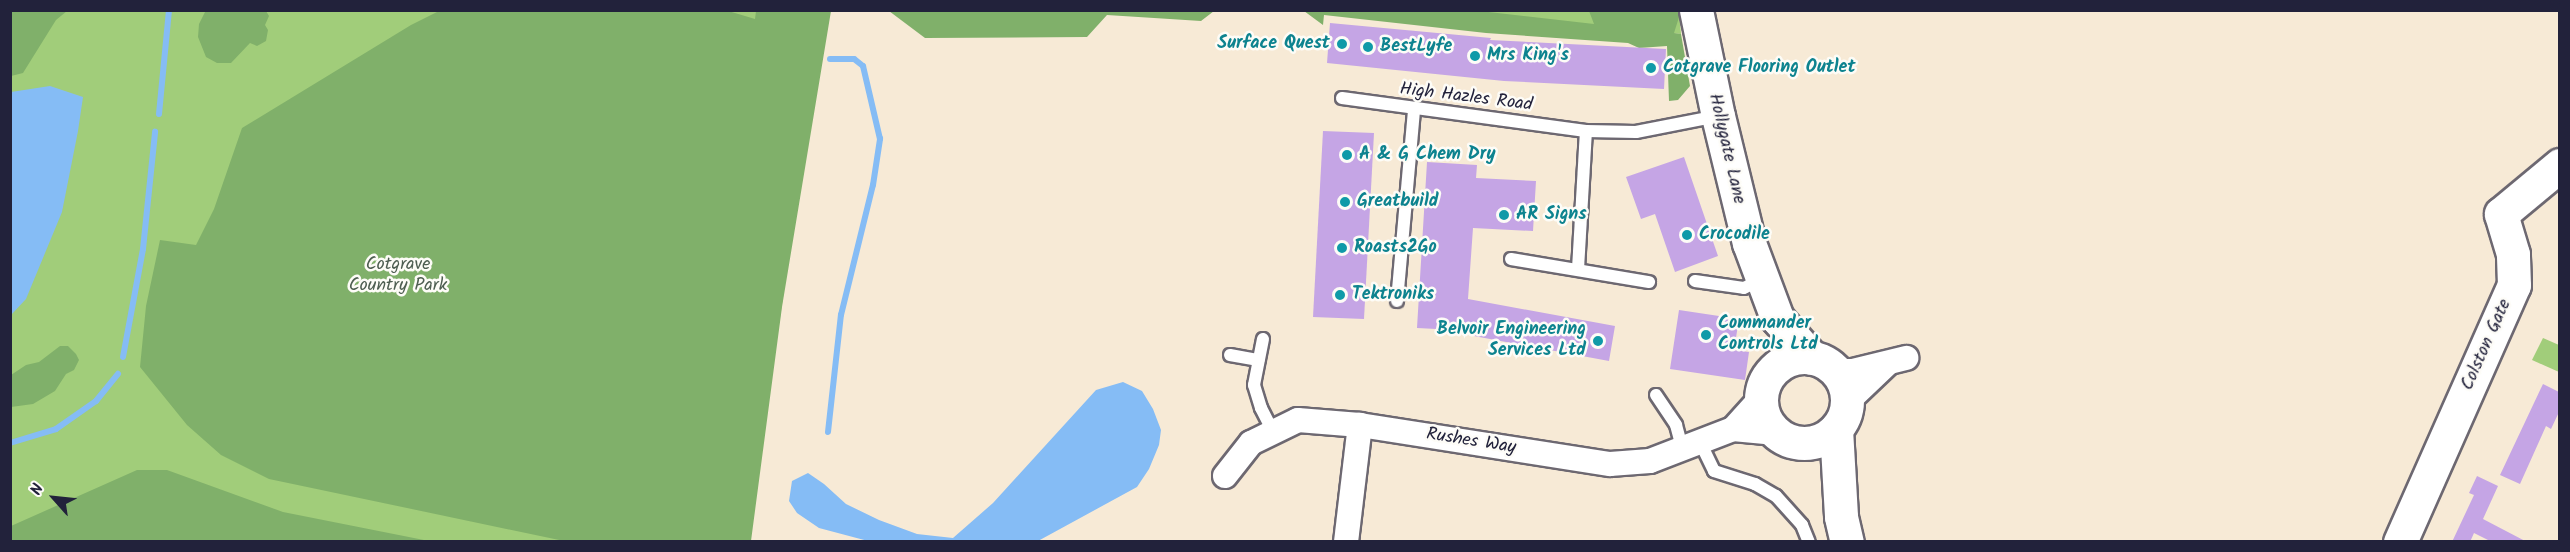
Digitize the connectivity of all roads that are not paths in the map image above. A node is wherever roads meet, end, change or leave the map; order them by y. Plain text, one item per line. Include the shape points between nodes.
1 (1696, 10) edge
2 (1342, 98) dead end
3 (1414, 110) junction
4 (1718, 116) junction
5 (1586, 131) junction
6 (2559, 165) edge
7 (1511, 259) dead end
8 (1578, 269) junction
9 (1762, 279) junction
10 (1695, 281) dead end
11 (1649, 282) dead end
12 (1397, 301) dead end
13 (1777, 318) junction
14 (1263, 339) dead end
15 (1230, 355) dead end
16 (1259, 360) junction
17 (1824, 365) junction
18 (1766, 385) junction
19 (1656, 395) dead end
20 (1841, 416) junction
21 (1360, 425) junction
22 (1733, 429) junction
23 (1274, 432) junction
24 (1786, 438) junction
25 (1691, 445) junction
26 (1225, 476) dead end
27 (1844, 529) edge
28 (1346, 542) edge
29 (1809, 542) edge
30 (2400, 542) edge

1 - 4 street, Hollygate Lane
2 - 3 lane, High Hazles Road
3 - 5 lane, High Hazles Road
3 - 12 lane
4 - 5 lane, High Hazles Road via 1636,132
4 - 9 street, Hollygate Lane via 1746,234
5 - 8 lane
6 - 30 street, Colston Gate via 2501,214 2513,254 2514,285
7 - 8 lane
8 - 11 lane
9 - 10 lane via 1744,288
9 - 13 street, Hollygate Lane
13 - 17 street, Hollygate Lane
13 - 18 street, Hollygate Lane
14 - 16 lane
15 - 16 lane
16 - 23 lane via 1254,385
17 - 18 street via 1790,360
17 - 20 street, Hollygate Lane via 1845,386
17 - 20 street via 1897,361
18 - 22 street
18 - 24 street, Hollygate Lane via 1763,414
19 - 25 lane
20 - 24 street via 1818,441
20 - 27 street, Hollygate Lane
21 - 23 street, Rushes Way via 1298,420
21 - 25 street, Rushes Way via 1610,464 1650,461
21 - 28 street
22 - 24 street
22 - 25 street, Rushes Way
23 - 26 street, Rushes Way via 1251,443
24 - 27 street, Hollygate Lane
25 - 29 lane via 1714,471 1755,484 1776,496 1802,525

